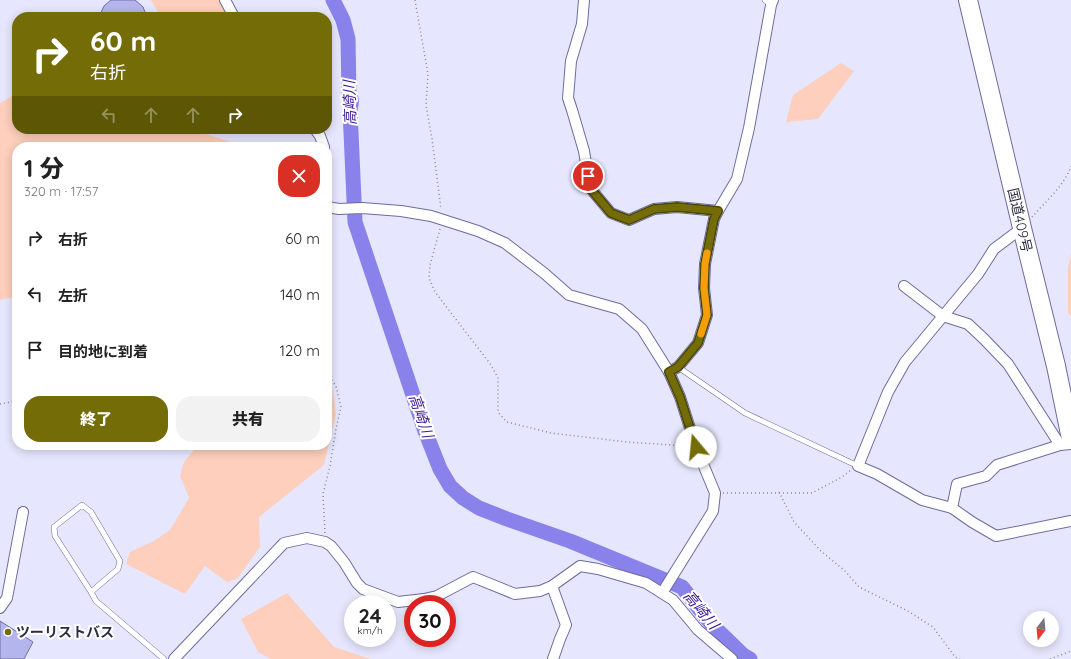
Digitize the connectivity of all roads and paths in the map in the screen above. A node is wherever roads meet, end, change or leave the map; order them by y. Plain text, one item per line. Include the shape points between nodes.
1 (225, 0) edge
2 (415, 0) edge
3 (584, 0) edge
4 (968, 0) edge
5 (770, 2) edge
6 (231, 12) edge
7 (1071, 166) edge
8 (332, 208) edge
9 (718, 211) junction
10 (442, 220) junction
11 (1022, 228) junction
12 (904, 286) dead end
13 (943, 316) junction
14 (673, 370) junction
15 (332, 380) edge
16 (12, 402) edge
17 (0, 404) edge
18 (1066, 442) edge
19 (1071, 444) edge
20 (696, 447) junction
21 (858, 466) junction
22 (779, 492) junction
23 (715, 493) junction
24 (952, 508) junction
25 (23, 512) dead end
26 (1071, 521) edge
27 (325, 542) junction
28 (552, 586) junction
29 (90, 592) junction
30 (662, 593) junction
31 (0, 608) edge
32 (1071, 651) edge
33 (164, 659) edge
34 (174, 659) edge
35 (553, 659) edge
36 (732, 659) edge
37 (960, 659) edge
38 (1050, 659) edge

1 - 6 street
2 - 10 path via 428,74 426,104
3 - 9 street via 582,24 571,60 568,98 584,152 590,188 611,213 629,220 654,209 677,207
4 - 11 highway, 国道409号
5 - 9 street via 738,180
7 - 11 path via 1062,184
8 - 10 street via 401,211
9 - 14 street via 705,264 707,315 698,343
10 - 14 street via 478,231 505,243 569,295 619,309 642,329
10 - 20 path via 429,278 435,292 491,365 498,378 498,412 507,422 551,433
11 - 13 street via 994,249 978,274
11 - 18 highway, 国道409号 via 1056,366
12 - 13 street
13 - 18 street via 968,324 984,339 1008,364
13 - 21 street via 905,362 891,386
14 - 20 street
14 - 21 lane via 745,413
15 - 27 path via 341,407 323,494
16 - 17 path
18 - 19 street
18 - 24 street via 997,465 986,476 957,484
20 - 23 street
21 - 22 path via 812,493
21 - 24 street via 922,500
22 - 23 path
22 - 37 path via 794,522 859,587 906,610 933,627 955,658
23 - 30 street via 713,511
24 - 26 street via 996,536
25 - 31 street via 7,598
27 - 28 street via 331,546 364,589 398,602 437,596 472,577 515,594 540,591
27 - 34 street via 307,538 284,542
28 - 30 street via 580,566 646,583
28 - 35 street via 566,625
29 - 29 lane via 55,536 54,527 82,505 91,512 120,561 118,569
29 - 33 lane via 96,601
30 - 36 street via 673,600 698,630
32 - 38 path

